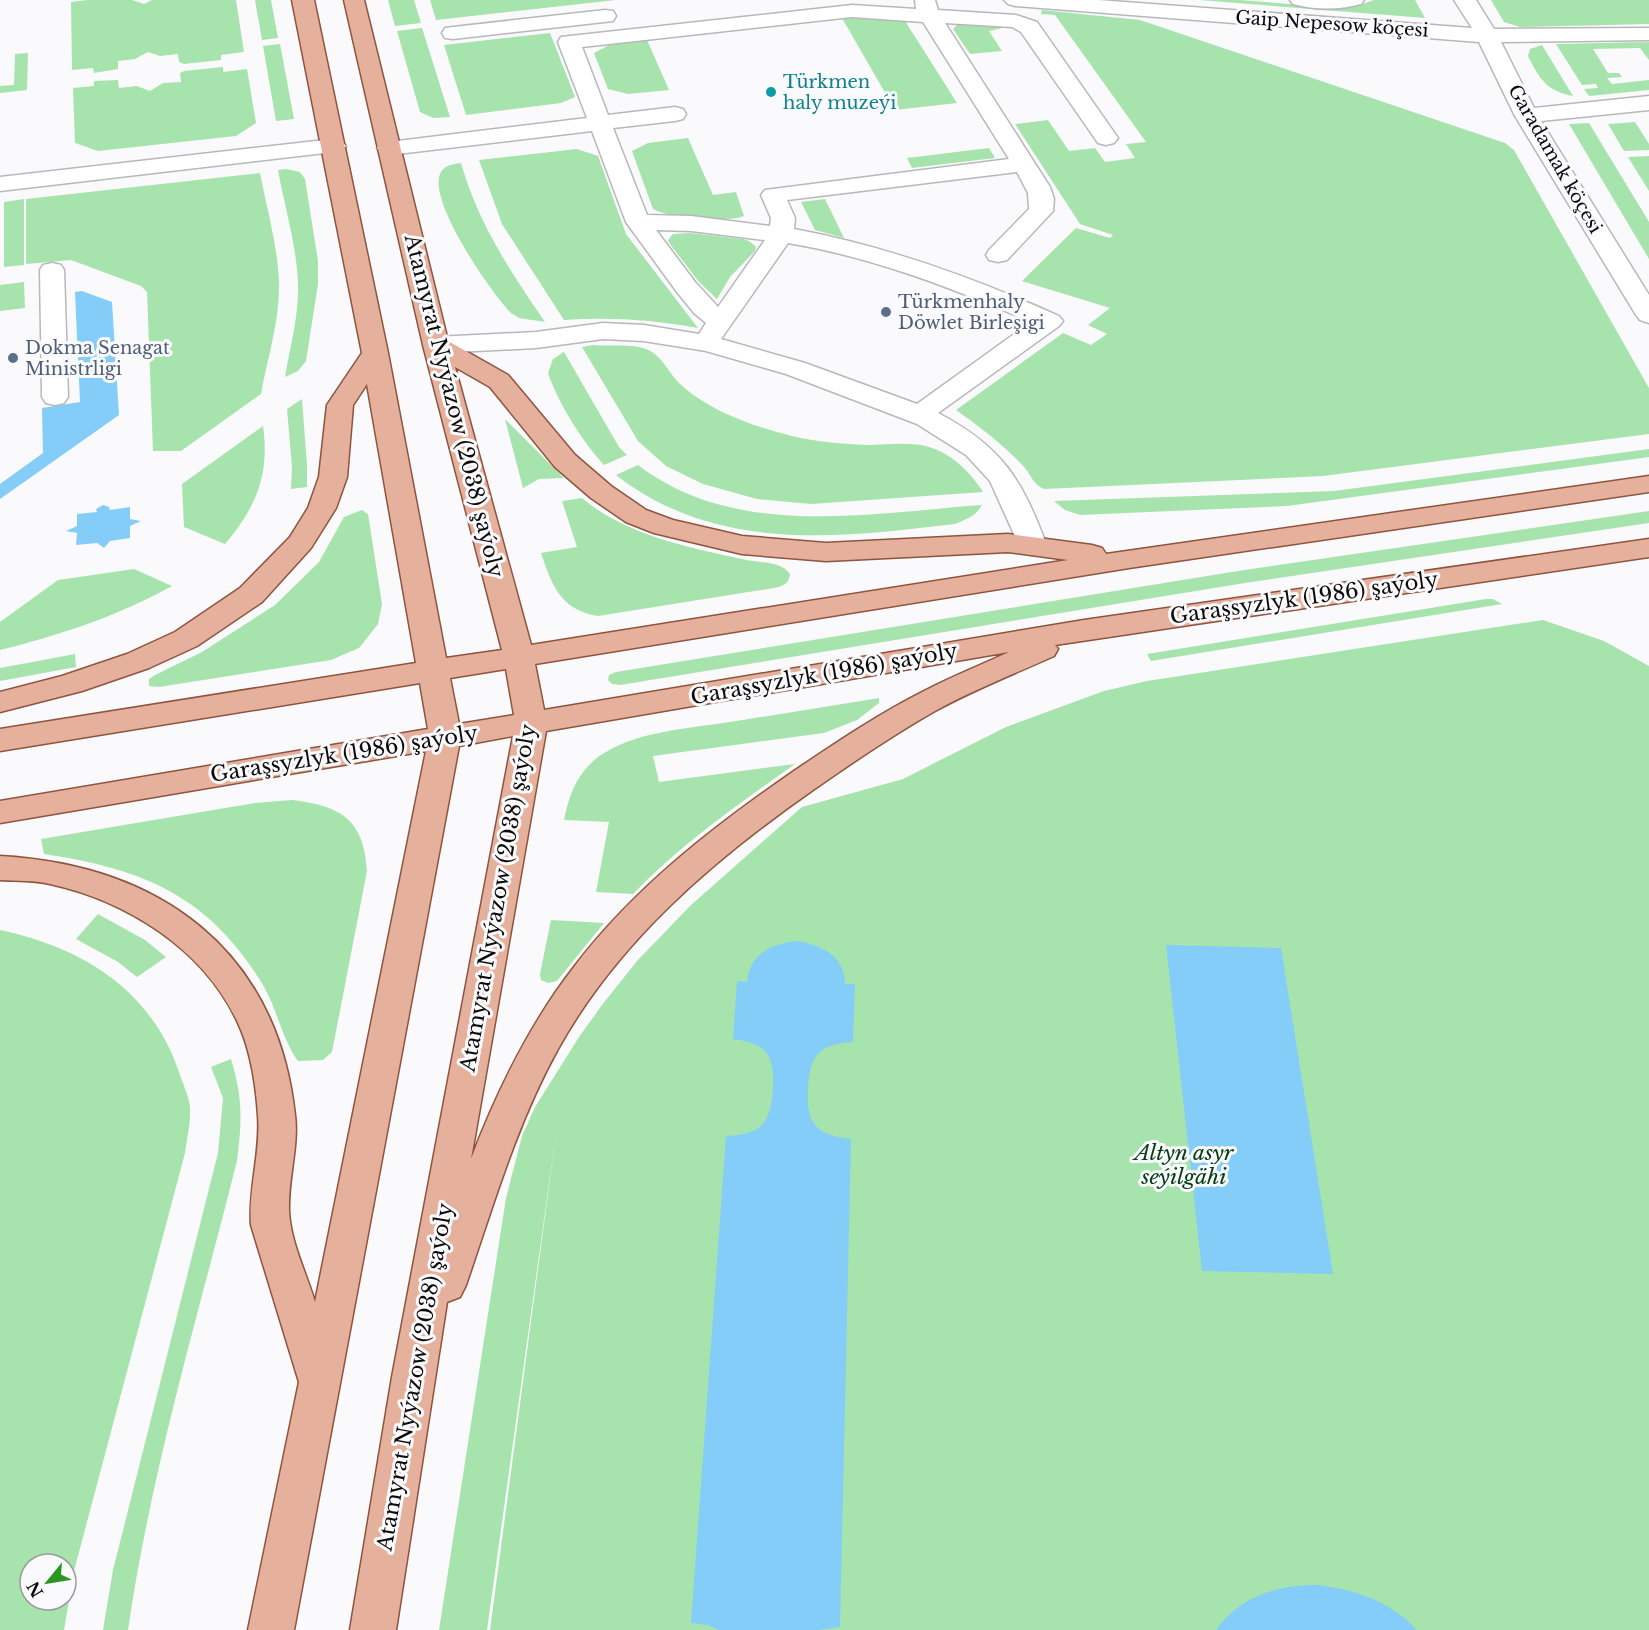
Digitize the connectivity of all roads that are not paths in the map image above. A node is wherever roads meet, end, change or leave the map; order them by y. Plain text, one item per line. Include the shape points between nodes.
1 (303, 0) edge
2 (354, 0) edge
3 (1015, 0) edge
4 (1295, 0) edge
5 (1354, 0) edge
6 (1465, 0) edge
7 (1331, 1) edge
8 (927, 7) edge
9 (626, 13) dead end
10 (453, 33) dead end
11 (1649, 34) edge
12 (1487, 36) junction
13 (1649, 103) edge
14 (675, 114) dead end
15 (1526, 116) junction
16 (600, 123) junction
17 (1106, 138) dead end
18 (334, 146) junction
19 (389, 148) junction
20 (1024, 164) junction
21 (0, 184) edge
22 (638, 222) junction
23 (781, 236) junction
24 (998, 255) dead end
25 (52, 270) dead end
26 (1649, 315) edge
27 (713, 332) junction
28 (436, 345) junction
29 (375, 353) junction
30 (55, 397) dead end
31 (920, 414) junction
32 (1649, 484) edge
33 (1032, 546) junction
34 (1649, 548) edge
35 (1129, 559) junction
36 (1084, 630) junction
37 (519, 658) junction
38 (433, 670) junction
39 (0, 702) edge
40 (531, 724) junction
41 (445, 737) junction
42 (0, 740) edge
43 (0, 812) edge
44 (0, 868) edge
45 (413, 1377) junction
46 (320, 1385) junction
47 (271, 1630) edge
48 (373, 1630) edge

1 - 18 main road
2 - 19 main road, Atamyrat Nyýazow (2038) şaýoly
3 - 12 street, Gaip Nepesow köçesi
4 - 7 street
5 - 7 street
6 - 12 street, Garadamak köçesi
8 - 16 street via 837,12 569,42
8 - 17 street via 1023,23
8 - 20 street
9 - 10 street
11 - 12 street, Gaip Nepesow köçesi
12 - 15 street, Garadamak köçesi
13 - 15 street
14 - 16 street
15 - 26 street, Garadamak köçesi
16 - 19 street
16 - 22 street
18 - 21 street
18 - 29 main road
19 - 28 main road, Atamyrat Nyýazow (2038) şaýoly
20 - 23 street via 773,195 783,218
20 - 24 street via 1043,204 1041,211
22 - 23 street
22 - 27 street via 703,308
23 - 27 street
23 - 31 street via 909,266 975,288 1050,321
25 - 30 street
27 - 28 street via 595,330 538,340
27 - 31 street via 775,361
28 - 33 main road via 499,381 565,461 601,492 636,516 664,527 742,545 826,552 983,543
28 - 37 main road, Atamyrat Nyýazow (2038) şaýoly
29 - 38 main road
29 - 39 main road via 340,405 333,477 322,508 301,542 251,595 186,639 138,661
31 - 33 street via 960,438 988,460 1005,480
32 - 35 main road
33 - 35 main road
34 - 36 main road, Garaşsyzlyk (1986) şaýoly
35 - 37 main road
36 - 40 main road, Garaşsyzlyk (1986) şaýoly
36 - 45 main road via 939,696 867,738 759,811 655,897 620,933 561,1012 507,1112
37 - 38 main road
37 - 40 main road, Atamyrat Nyýazow (2038) şaýoly
38 - 41 main road
38 - 42 main road
40 - 41 main road, Garaşsyzlyk (1986) şaýoly
40 - 45 main road, Atamyrat Nyýazow (2038) şaýoly
41 - 43 main road, Garaşsyzlyk (1986) şaýoly
41 - 46 main road
44 - 46 main road via 48,872 110,891 152,911 191,935 223,966 245,997 272,1074 278,1119 271,1225
45 - 48 main road, Atamyrat Nyýazow (2038) şaýoly
46 - 47 main road

